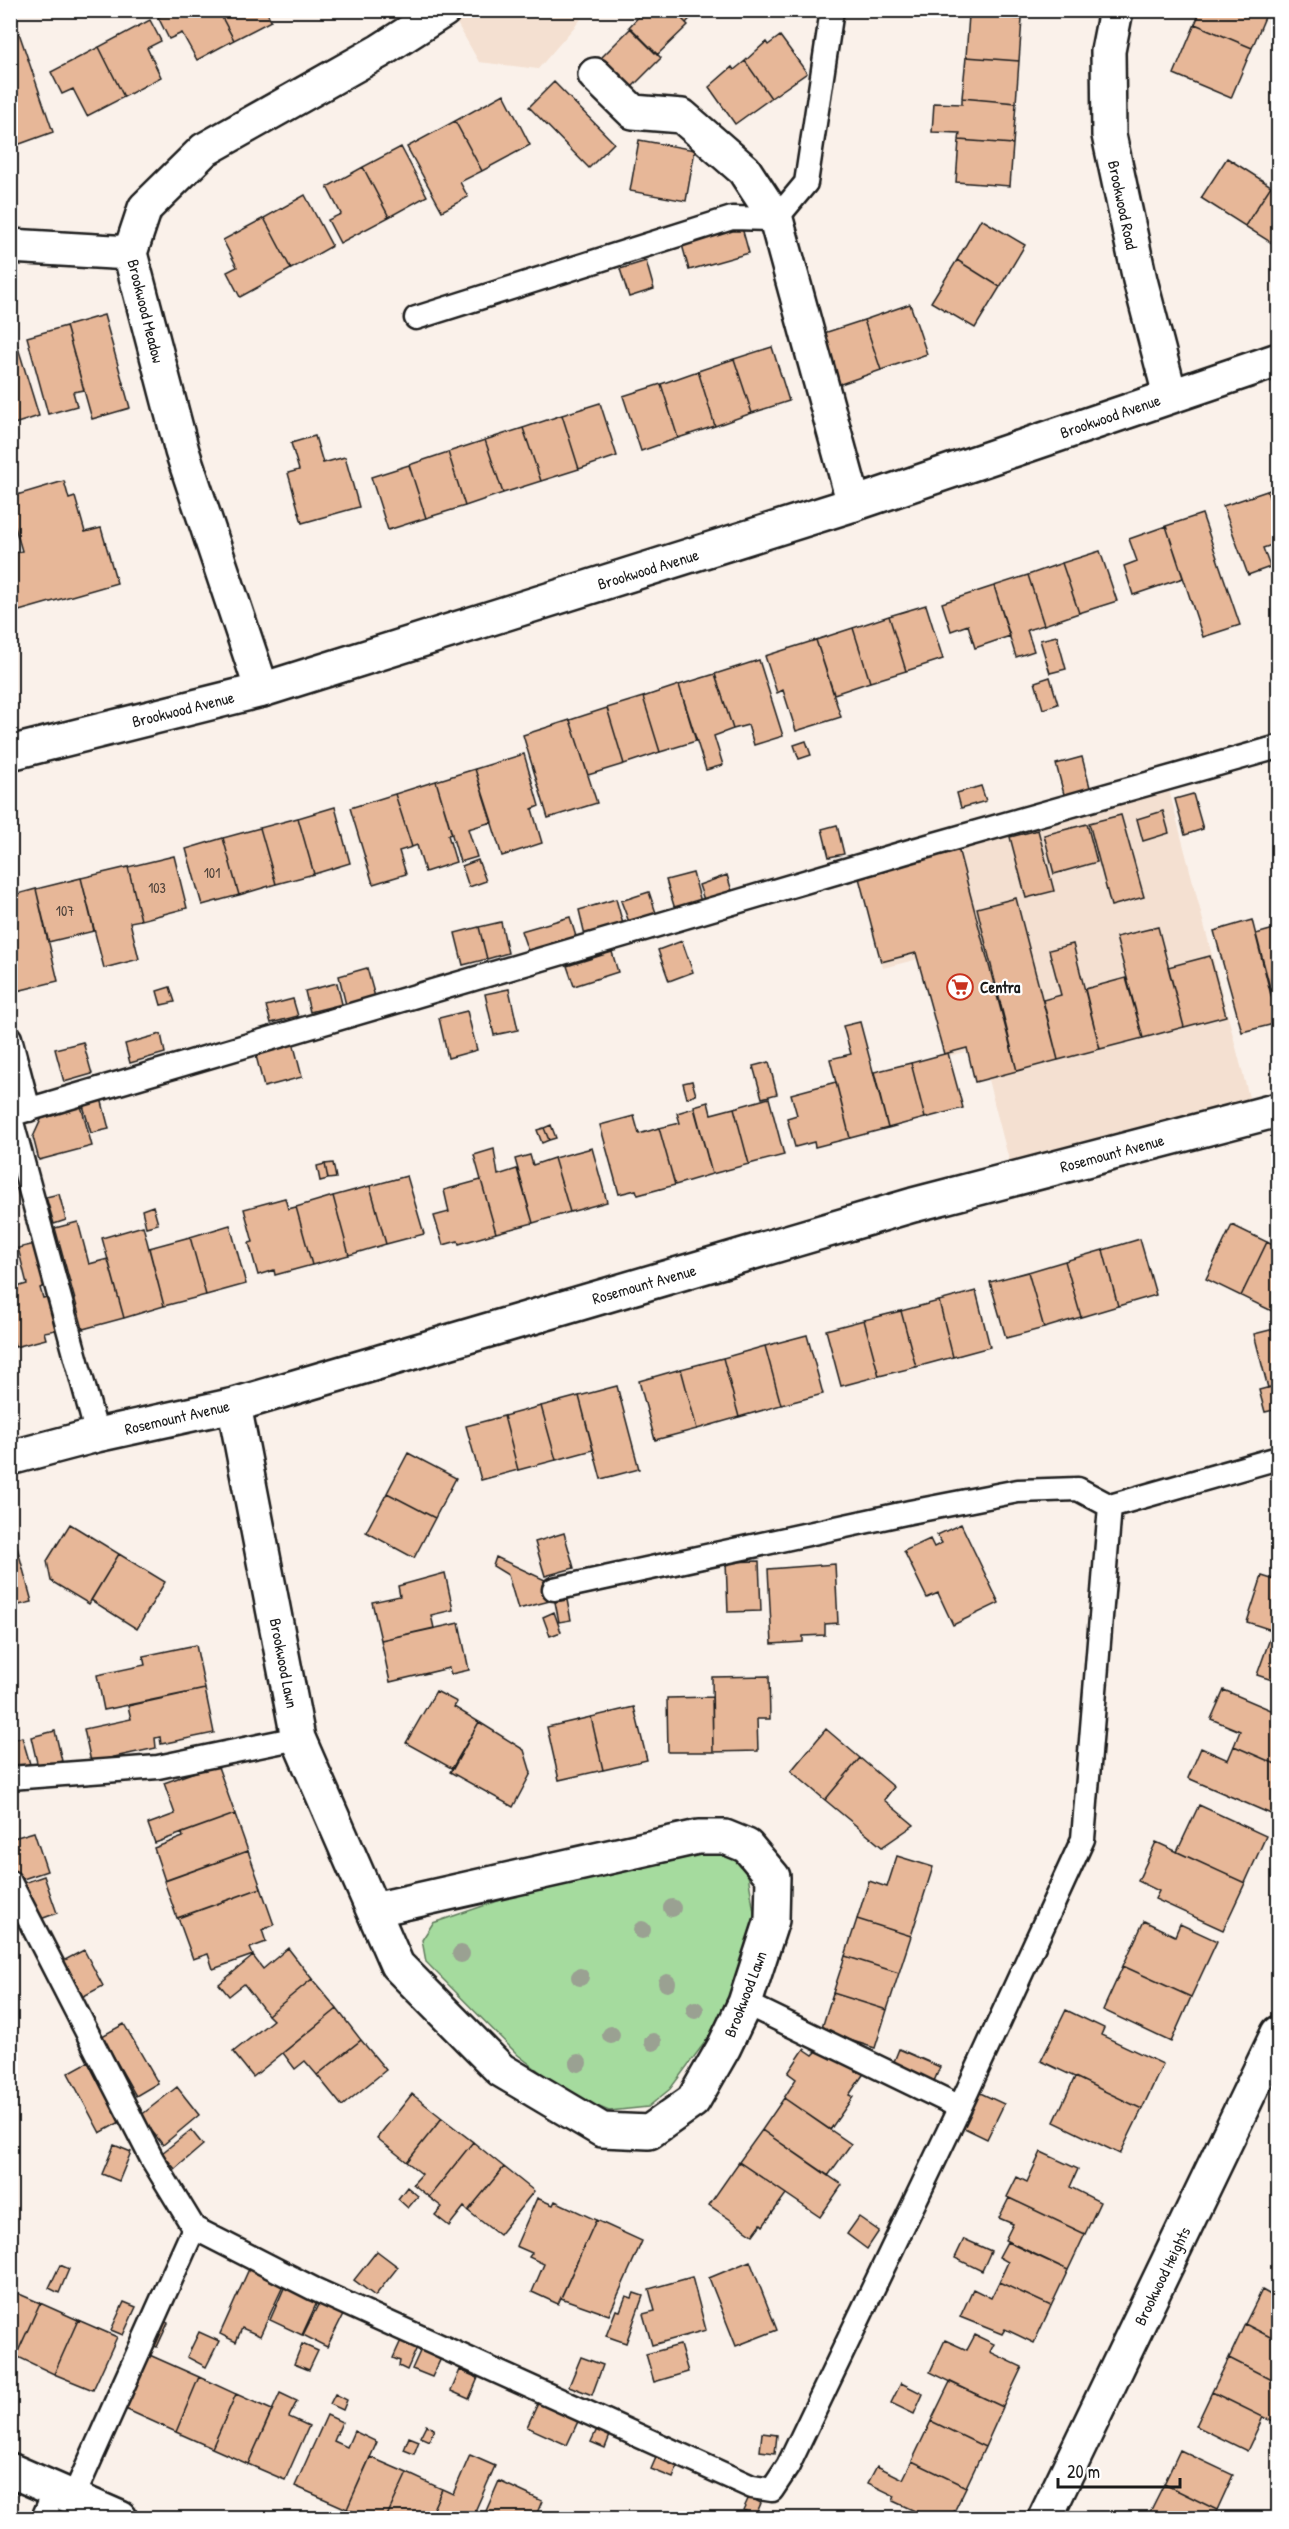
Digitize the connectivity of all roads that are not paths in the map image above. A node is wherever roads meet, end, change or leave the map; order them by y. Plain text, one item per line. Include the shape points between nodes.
1 (444, 10) edge
2 (832, 10) edge
3 (1116, 10) edge
4 (595, 75) dead end
5 (776, 219) junction
6 (10, 246) edge
7 (130, 253) junction
8 (416, 318) dead end
9 (1278, 360) edge
10 (1170, 395) junction
11 (854, 504) junction
12 (262, 690) junction
13 (1278, 747) edge
14 (10, 753) edge
15 (10, 1038) edge
16 (1278, 1110) edge
17 (17, 1113) edge
18 (234, 1405) junction
19 (96, 1435) junction
20 (10, 1458) edge
21 (1278, 1458) edge
22 (1110, 1506) junction
23 (554, 1589) dead end
24 (298, 1738) junction
25 (10, 1778) edge
26 (10, 1882) edge
27 (373, 1910) junction
28 (745, 2003) junction
29 (1278, 2033) edge
30 (960, 2107) junction
31 (194, 2228) junction
32 (10, 2470) edge
33 (57, 2502) edge
34 (120, 2518) edge
35 (1045, 2518) edge

1 - 7 street, Brookwood Meadow via 380,51 204,150 145,208
2 - 5 lane via 806,183
3 - 10 street, Brookwood Road via 1108,51 1109,135
4 - 5 street via 633,112 682,116 744,170
5 - 8 lane via 732,218
5 - 11 street
6 - 7 street
7 - 12 street, Brookwood Meadow via 182,451
9 - 10 street, Brookwood Avenue
10 - 11 street, Brookwood Avenue
11 - 12 street, Brookwood Avenue
12 - 14 street, Brookwood Avenue
13 - 17 lane
15 - 17 lane
16 - 18 street, Rosemount Avenue via 914,1205
17 - 19 lane
18 - 19 street, Rosemount Avenue
18 - 24 street, Brookwood Lawn
19 - 20 street, Rosemount Avenue
21 - 22 lane
22 - 23 lane via 1078,1489 1018,1491
22 - 30 lane via 1083,1839
24 - 25 lane via 158,1767
24 - 27 street, Brookwood Lawn
26 - 31 lane via 152,2159
27 - 28 street, Brookwood Lawn via 397,1965 501,2070 602,2130 649,2132 693,2101
27 - 28 street, Brookwood Lawn via 698,1838 725,1837 747,1846 772,1877 772,1920
28 - 30 lane
29 - 35 street, Brookwood Heights
30 - 31 lane via 789,2466 772,2490 752,2487 314,2289
31 - 33 lane
32 - 33 street
33 - 34 street

